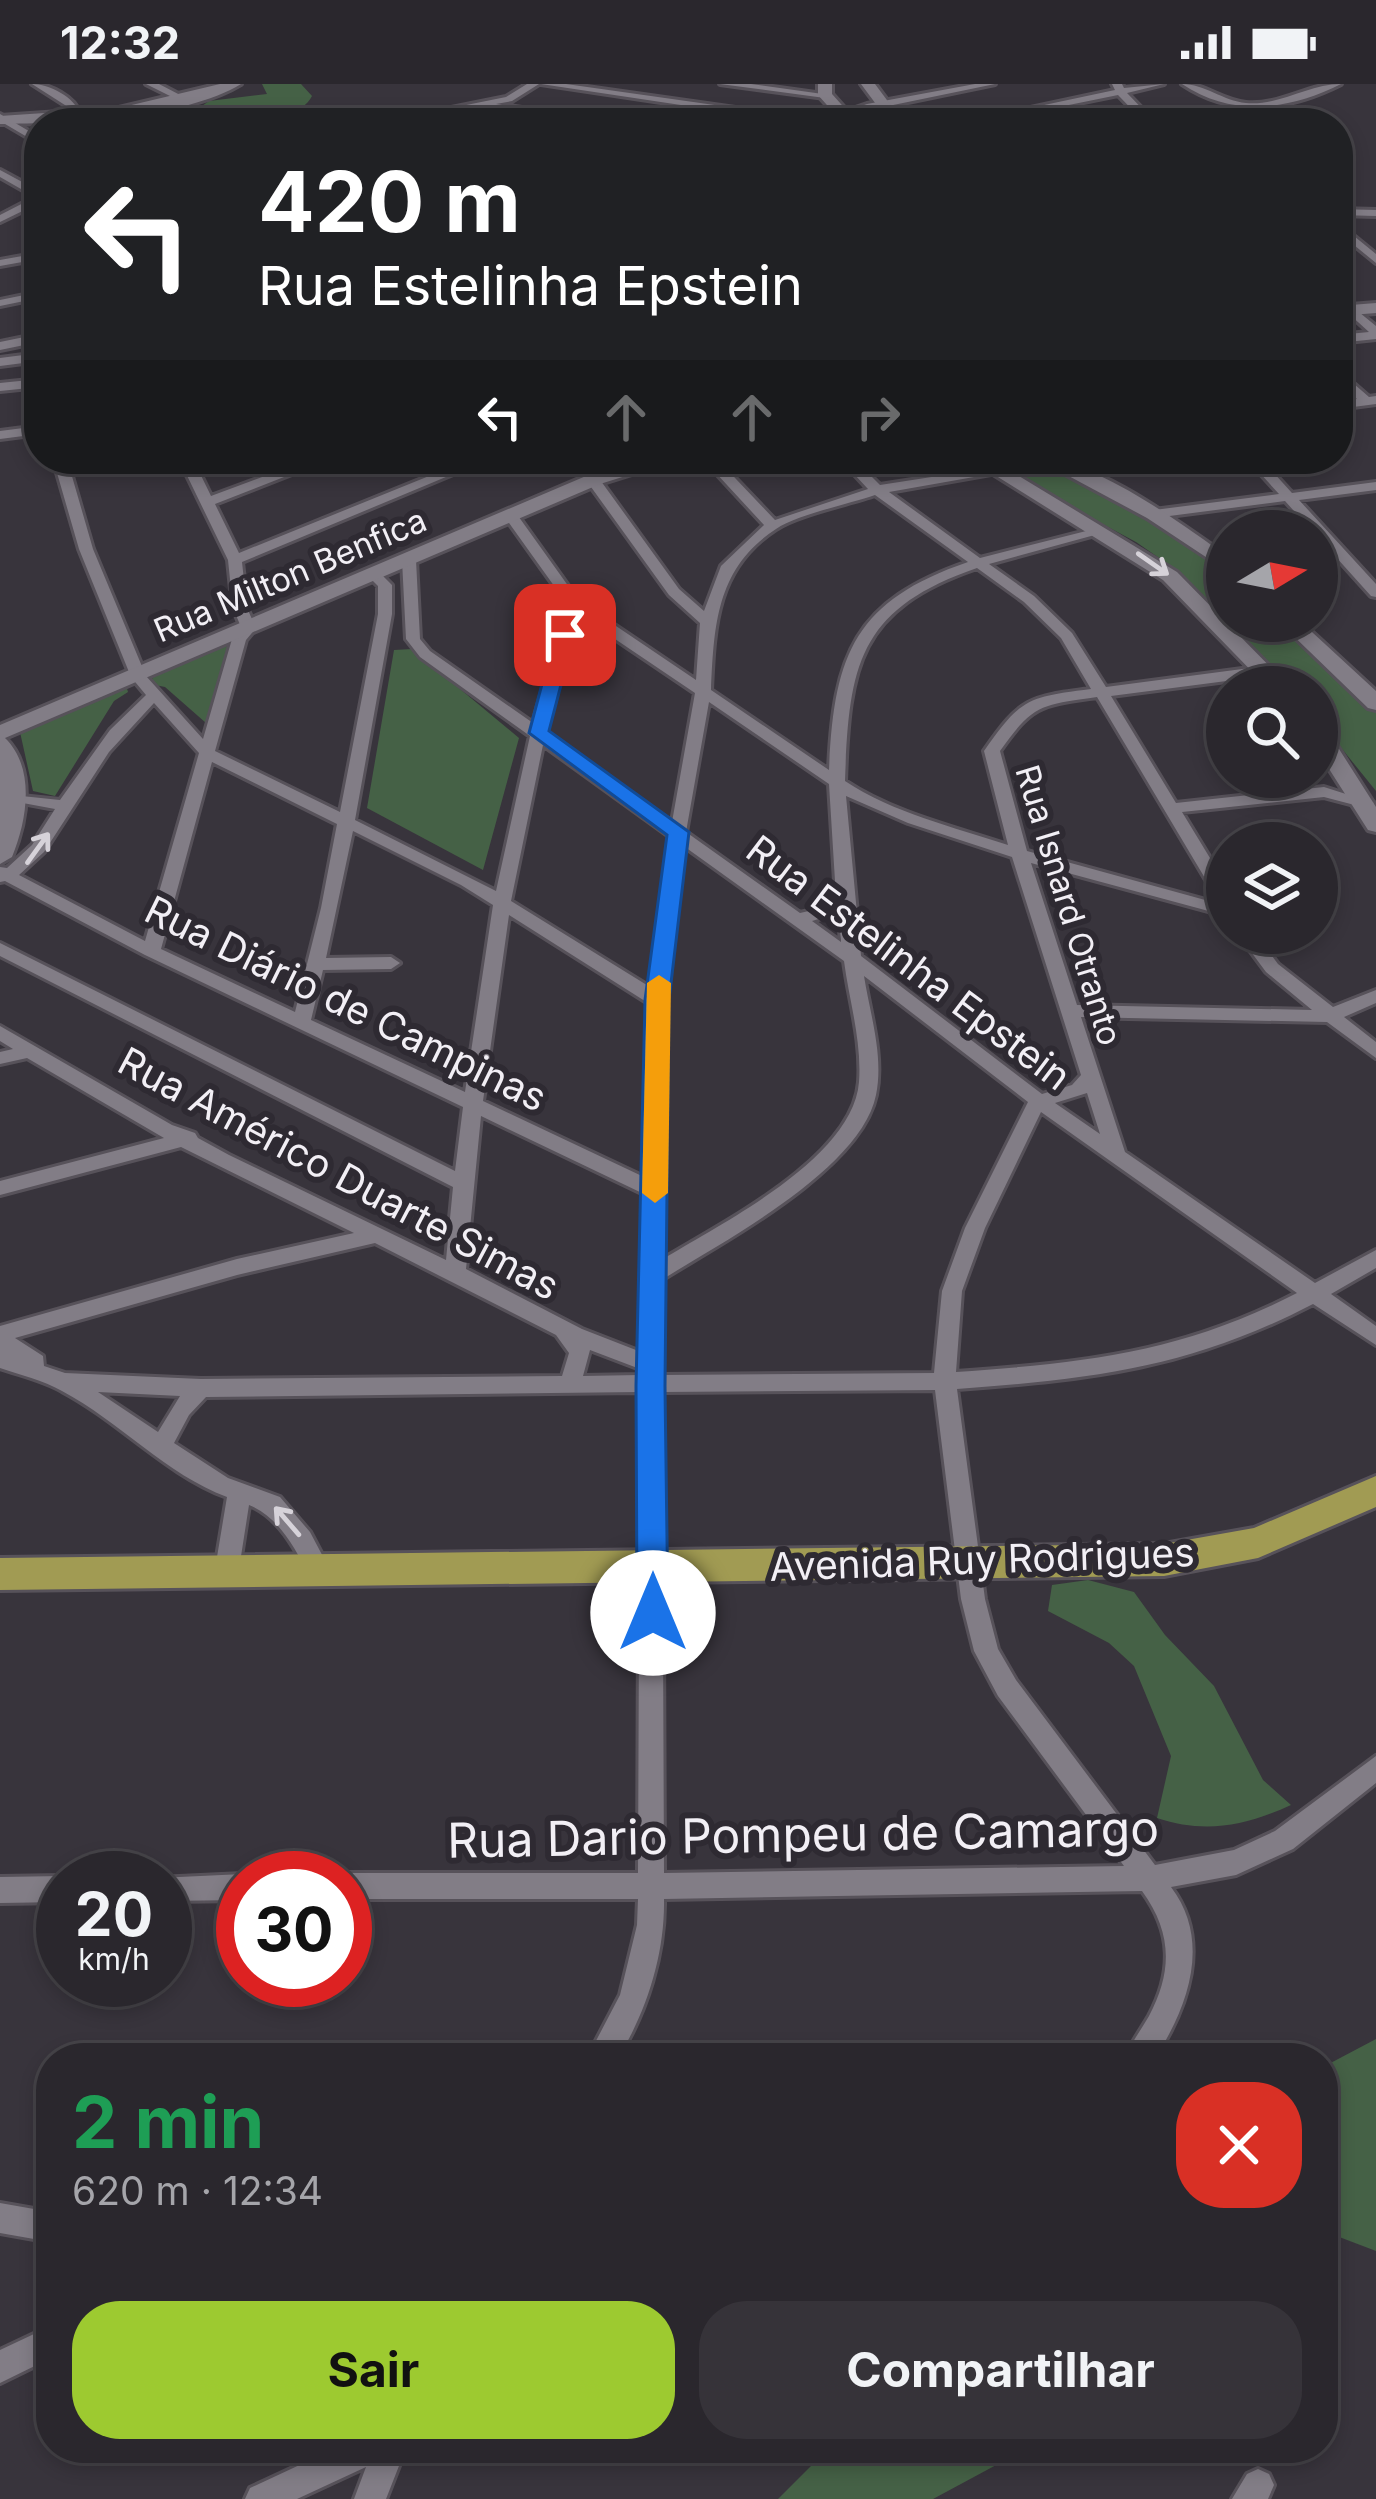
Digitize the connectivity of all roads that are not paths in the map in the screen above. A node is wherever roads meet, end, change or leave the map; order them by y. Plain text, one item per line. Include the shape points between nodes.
1 (37, 84) edge
2 (151, 84) edge
3 (215, 84) edge
4 (234, 84) edge
5 (534, 84) edge
6 (546, 84) edge
7 (725, 84) edge
8 (868, 84) edge
9 (990, 84) edge
10 (1160, 84) edge
11 (1187, 84) edge
12 (1336, 84) edge
13 (1120, 87) edge
14 (952, 88) edge
15 (825, 90) edge
16 (178, 97) junction
17 (509, 99) junction
18 (481, 105) junction
19 (880, 105) junction
20 (1046, 107) joint
21 (74, 108) edge
22 (131, 108) edge
23 (161, 108) edge
24 (465, 108) edge
25 (504, 108) edge
26 (522, 108) edge
27 (715, 108) edge
28 (874, 108) edge
29 (883, 108) edge
30 (1041, 108) edge
31 (1, 117) edge
32 (22, 130) edge
33 (1353, 239) edge
34 (1376, 260) edge
35 (1353, 310) edge
36 (1376, 334) edge
37 (64, 474) edge
38 (193, 474) edge
39 (283, 474) edge
40 (445, 474) edge
41 (591, 474) edge
42 (599, 474) edge
43 (724, 474) edge
44 (862, 474) edge
45 (942, 474) edge
46 (1004, 474) edge
47 (1075, 474) edge
48 (1267, 474) edge
49 (1376, 486) edge
50 (877, 490) junction
51 (1288, 497) junction
52 (207, 502) junction
53 (1154, 514) junction
54 (511, 516) junction
55 (772, 525) junction
56 (1096, 530) junction
57 (1206, 550) edge
58 (235, 560) junction
59 (409, 560) junction
60 (979, 565) junction
61 (376, 576) junction
62 (1376, 593) edge
63 (574, 604) junction
64 (707, 622) junction
65 (249, 628) junction
66 (413, 639) junction
67 (1311, 642) edge
68 (377, 643) junction
69 (1259, 666) edge
70 (139, 677) junction
71 (1206, 683) edge
72 (1098, 690) junction
73 (703, 692) junction
74 (153, 698) junction
75 (1376, 702) edge
76 (0, 733) edge
77 (539, 733) junction
78 (0, 744) edge
79 (208, 754) junction
80 (1338, 762) edge
81 (1344, 771) junction
82 (836, 782) junction
83 (1338, 782) edge
84 (1338, 797) edge
85 (18, 798) junction
86 (1267, 798) edge
87 (65, 806) junction
88 (1172, 808) junction
89 (1373, 811) edge
90 (345, 822) junction
91 (678, 832) junction
92 (1019, 853) junction
93 (1206, 865) edge
94 (2, 870) edge
95 (499, 899) junction
96 (844, 899) junction
97 (1206, 905) edge
98 (796, 919) junction
99 (0, 949) edge
100 (152, 951) junction
101 (1262, 954) edge
102 (853, 958) junction
103 (391, 963) dead end
104 (316, 964) junction
105 (1376, 996) edge
106 (906, 999) junction
107 (657, 1000) junction
108 (1070, 1011) junction
109 (860, 1012) junction
110 (1329, 1016) junction
111 (302, 1019) junction
112 (0, 1032) edge
113 (30, 1052) junction
114 (1376, 1052) edge
115 (0, 1058) edge
116 (1090, 1078) junction
117 (1039, 1101) junction
118 (473, 1105) junction
119 (188, 1138) junction
120 (1116, 1154) junction
121 (463, 1183) junction
122 (0, 1188) edge
123 (655, 1191) junction
124 (375, 1236) junction
125 (1376, 1258) edge
126 (454, 1273) junction
127 (656, 1274) junction
128 (1317, 1294) junction
129 (566, 1332) junction
130 (0, 1336) edge
131 (1376, 1337) edge
132 (0, 1359) edge
133 (651, 1375) junction
134 (945, 1381) junction
135 (64, 1382) junction
136 (569, 1387) junction
137 (201, 1388) junction
138 (160, 1448) junction
139 (1376, 1491) edge
140 (238, 1493) junction
141 (969, 1563) junction
142 (317, 1568) junction
143 (653, 1568) junction
144 (227, 1569) junction
145 (0, 1574) edge
146 (1376, 1768) edge
147 (1151, 1878) junction
148 (651, 1884) junction
149 (372, 1886) edge
150 (36, 1889) edge
151 (0, 1890) edge
152 (612, 2043) edge
153 (1147, 2043) edge
154 (0, 2218) edge
155 (36, 2224) edge
156 (36, 2349) edge
157 (0, 2367) edge
158 (339, 2463) edge
159 (383, 2463) edge
160 (261, 2499) edge
161 (370, 2499) edge

1 - 21 street
2 - 16 street
3 - 16 main road
4 - 23 main road
5 - 17 street
6 - 27 street
7 - 15 street
8 - 19 main road
9 - 14 street
10 - 13 street
11 - 12 street via 1244,108
13 - 20 street
14 - 19 street
16 - 22 main road
17 - 18 street
17 - 26 street
18 - 24 street
18 - 25 street
19 - 28 street
19 - 29 main road
20 - 30 street
31 - 32 street
33 - 34 street
35 - 36 street
37 - 70 street
38 - 52 street
39 - 52 street
40 - 58 street
41 - 54 main road, Rua Milton Benfica
42 - 64 street via 674,592
43 - 55 street
44 - 50 street
45 - 50 street
46 - 56 main road
47 - 53 main road
48 - 51 street
49 - 51 street
50 - 55 street
50 - 60 street
51 - 53 street
51 - 62 street
52 - 58 street
53 - 57 main road
54 - 59 main road, Rua Milton Benfica
54 - 63 street
55 - 64 street via 726,569
56 - 60 street
56 -> 69 main road via 1170,576
58 - 65 street
59 - 61 main road, Rua Milton Benfica
59 - 66 street
60 - 72 street via 1047,614
60 - 82 street via 921,586 868,624 849,663
61 - 65 main road, Rua Milton Benfica
61 - 68 street via 385,585
63 - 73 street
63 - 77 street
64 - 73 street
65 - 70 main road, Rua Milton Benfica
65 - 79 street via 239,639
66 - 68 street
66 - 77 street, Rua Estelinha Epstein
67 - 75 main road
68 - 90 street
70 - 74 street
70 - 76 main road, Rua Milton Benfica
71 - 72 street, Rua Isnard Otranto
72 - 88 street
72 - 92 street, Rua Isnard Otranto via 1033,706 998,737 992,751
73 - 82 street
73 - 91 street
74 - 79 street
74 - 87 street via 133,713
77 - 91 street, Rua Estelinha Epstein
77 - 95 street
78 - 85 main road
79 - 90 street
79 - 100 street
80 - 81 main road
81 - 83 street
81 - 89 main road
82 - 92 street via 914,819
82 - 96 street
84 - 89 street
85 - 87 street
85 - 94 main road
86 - 88 street
94 -> 87 street via 25,866
88 - 93 street
90 - 95 street
90 - 104 street
91 - 98 street, Rua Estelinha Epstein
91 - 107 street
92 - 97 street
92 - 108 street, Rua Isnard Otranto
94 - 100 street, Rua Diário de Campinas
95 - 107 street
95 - 118 street
96 - 98 street
96 - 102 street
98 - 102 street, Rua Estelinha Epstein
99 - 121 street
100 - 111 street, Rua Diário de Campinas
101 - 110 street
102 - 106 street, Rua Estelinha Epstein
102 - 109 street
103 - 104 street
104 - 111 street
105 - 110 street
106 - 109 street
106 - 117 street, Rua Estelinha Epstein
107 - 123 street
108 - 110 street
108 - 116 street, Rua Isnard Otranto
109 - 127 street via 868,1088 850,1133 809,1171
110 - 114 street
111 - 118 street, Rua Diário de Campinas
112 - 113 street, Rua Américo Duarte Simas
113 - 115 street
113 - 119 street, Rua Américo Duarte Simas
116 - 117 street via 1079,1090
116 - 120 street, Rua Isnard Otranto
117 - 120 street, Rua Estelinha Epstein
117 - 134 street via 952,1291
118 - 121 street
118 - 123 street, Rua Diário de Campinas
119 - 122 street
119 - 124 street, Rua Américo Duarte Simas
120 - 128 street, Rua Estelinha Epstein
121 - 126 street
123 - 127 street
124 - 126 street, Rua Américo Duarte Simas
124 - 130 street
125 - 128 street
126 - 129 street, Rua Américo Duarte Simas
127 - 133 street
128 - 131 street, Rua Estelinha Epstein
128 - 134 street via 1147,1359
129 - 133 street, Rua Américo Duarte Simas
129 - 136 street via 580,1352
130 - 135 street
132 - 135 street
133 - 134 street
133 - 136 street
133 - 143 street
134 - 141 street
135 - 137 street
135 - 138 street
136 - 137 street
137 - 138 street
138 - 140 street
139 - 141 main road, Avenida Ruy Rodrigues via 1258,1543 1209,1553
142 -> 140 street via 280,1511
140 - 144 street
141 - 143 main road, Avenida Ruy Rodrigues
141 - 147 street via 986,1651 1007,1688
142 - 143 main road, Avenida Ruy Rodrigues
142 - 144 main road, Avenida Ruy Rodrigues
143 - 148 street
144 - 145 main road, Avenida Ruy Rodrigues
146 - 147 street, Rua Dario Pompeu de Camargo via 1284,1840 1235,1862
147 - 148 street, Rua Dario Pompeu de Camargo
147 - 153 street via 1171,1907 1183,1952 1178,1982
148 - 149 street, Rua Dario Pompeu de Camargo
148 - 152 street via 642,1976
150 - 151 street
154 - 155 street
156 - 157 street
158 - 160 street
159 - 161 street

